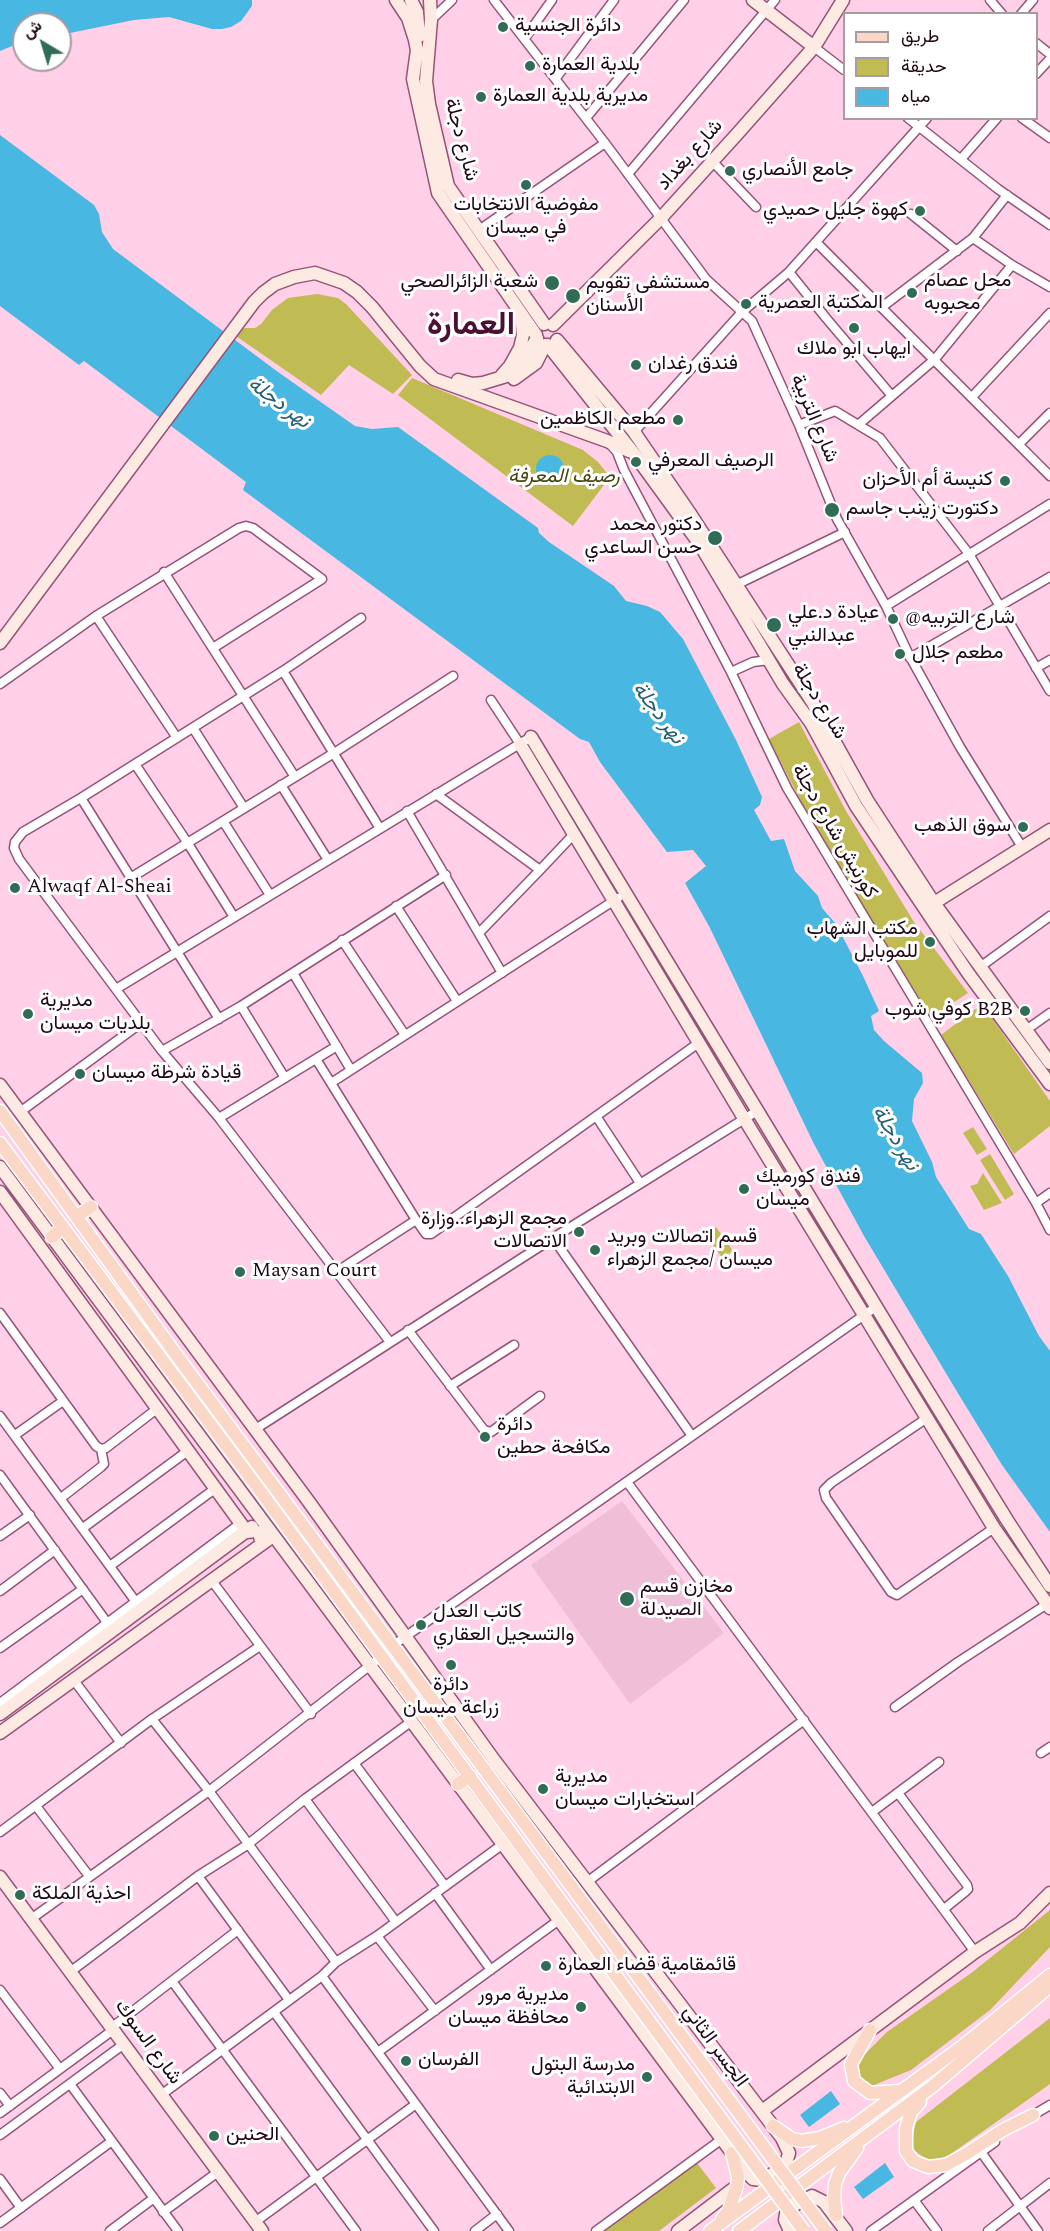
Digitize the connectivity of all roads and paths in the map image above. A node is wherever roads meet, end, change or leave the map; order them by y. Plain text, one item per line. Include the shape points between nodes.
1 (396, 0) edge
2 (411, 0) edge
3 (421, 0) edge
4 (452, 0) edge
5 (494, 0) edge
6 (552, 0) edge
7 (614, 0) edge
8 (684, 0) edge
9 (753, 0) edge
10 (775, 0) edge
11 (843, 0) edge
12 (990, 0) edge
13 (1033, 0) edge
14 (431, 10) edge
15 (766, 11) junction
16 (1000, 12) edge
17 (1022, 12) edge
18 (525, 38) junction
19 (1038, 45) edge
20 (814, 47) junction
21 (417, 50) junction
22 (1050, 54) edge
23 (1050, 59) edge
24 (843, 69) edge
25 (1038, 72) edge
26 (556, 78) junction
27 (586, 118) junction
28 (911, 120) edge
29 (925, 120) edge
30 (995, 120) edge
31 (1025, 120) edge
32 (920, 127) junction
33 (1050, 138) edge
34 (605, 143) junction
35 (961, 159) junction
36 (712, 161) junction
37 (628, 174) junction
38 (1007, 195) junction
39 (756, 207) dead end
40 (911, 214) dead end
41 (661, 218) junction
42 (1050, 225) edge
43 (478, 230) junction
44 (973, 238) junction
45 (816, 242) junction
46 (957, 250) junction
47 (1012, 265) junction
48 (789, 272) junction
49 (1050, 287) edge
50 (882, 307) junction
51 (742, 312) junction
52 (521, 313) junction
53 (1050, 313) edge
54 (549, 324) junction
55 (544, 340) junction
56 (935, 359) junction
57 (497, 380) junction
58 (465, 386) junction
59 (892, 396) junction
60 (972, 397) junction
61 (1050, 413) edge
62 (799, 425) junction
63 (858, 425) junction
64 (633, 432) junction
65 (607, 441) junction
66 (1018, 444) junction
67 (634, 455) junction
68 (1050, 476) edge
69 (1050, 504) edge
70 (844, 532) junction
71 (969, 554) junction
72 (164, 572) junction
73 (1050, 577) edge
74 (736, 585) junction
75 (999, 605) junction
76 (886, 606) junction
77 (96, 616) junction
78 (361, 618) dead end
79 (0, 635) edge
80 (0, 643) edge
81 (213, 648) junction
82 (910, 658) junction
83 (769, 660) junction
84 (1050, 660) edge
85 (1036, 668) junction
86 (283, 671) junction
87 (731, 672) junction
88 (453, 676) dead end
89 (0, 684) edge
90 (1050, 691) edge
91 (243, 696) junction
92 (491, 700) dead end
93 (193, 728) junction
94 (177, 738) junction
95 (525, 740) junction
96 (334, 753) junction
97 (135, 764) junction
98 (296, 777) junction
99 (281, 785) junction
100 (436, 794) junction
101 (81, 798) junction
102 (244, 808) junction
103 (407, 811) junction
104 (223, 821) junction
105 (380, 827) junction
106 (1050, 830) edge
107 (573, 835) junction
108 (187, 842) junction
109 (1022, 847) junction
110 (328, 860) junction
111 (540, 870) junction
112 (446, 874) junction
113 (132, 877) junction
114 (626, 893) junction
115 (270, 895) junction
116 (614, 901) junction
117 (934, 903) junction
118 (396, 906) junction
119 (1050, 916) edge
120 (234, 917) junction
121 (479, 933) junction
122 (342, 940) junction
123 (178, 952) junction
124 (980, 967) junction
125 (293, 973) junction
126 (502, 973) junction
127 (116, 989) junction
128 (458, 1001) junction
129 (241, 1006) junction
130 (1050, 1012) edge
131 (219, 1019) junction
132 (141, 1023) junction
133 (1026, 1030) junction
134 (405, 1035) junction
135 (699, 1042) junction
136 (337, 1046) junction
137 (162, 1052) junction
138 (316, 1059) junction
139 (1050, 1063) edge
140 (351, 1070) junction
141 (285, 1078) junction
142 (331, 1083) junction
143 (1050, 1084) edge
144 (0, 1085) edge
145 (0, 1111) edge
146 (20, 1112) junction
147 (757, 1112) junction
148 (596, 1116) junction
149 (219, 1118) junction
150 (745, 1120) junction
151 (0, 1143) edge
152 (0, 1167) edge
153 (640, 1183) junction
154 (0, 1192) edge
155 (1050, 1193) edge
156 (1036, 1203) junction
157 (91, 1207) junction
158 (77, 1216) junction
159 (416, 1220) junction
160 (63, 1227) junction
161 (1050, 1230) edge
162 (52, 1237) junction
163 (553, 1238) junction
164 (836, 1238) junction
165 (823, 1246) junction
166 (336, 1272) junction
167 (877, 1306) junction
168 (0, 1313) edge
169 (865, 1315) junction
170 (408, 1330) junction
171 (390, 1342) junction
172 (514, 1345) dead end
173 (450, 1386) junction
174 (540, 1396) dead end
175 (63, 1401) junction
176 (158, 1408) junction
177 (0, 1416) edge
178 (927, 1418) junction
179 (254, 1430) junction
180 (15, 1435) junction
181 (692, 1436) junction
182 (101, 1449) junction
183 (189, 1450) junction
184 (1, 1477) edge
185 (627, 1482) junction
186 (216, 1488) junction
187 (61, 1498) junction
188 (258, 1513) junction
189 (30, 1515) junction
190 (244, 1527) junction
191 (83, 1528) junction
192 (994, 1528) junction
193 (0, 1536) edge
194 (274, 1536) junction
195 (262, 1544) junction
196 (55, 1550) junction
197 (110, 1566) junction
198 (212, 1581) junction
199 (1050, 1586) edge
200 (83, 1588) junction
201 (0, 1592) edge
202 (136, 1602) junction
203 (1049, 1606) edge
204 (110, 1627) junction
205 (405, 1638) junction
206 (260, 1646) junction
207 (392, 1646) junction
208 (0, 1648) edge
209 (382, 1656) junction
210 (370, 1666) junction
211 (73, 1679) junction
212 (0, 1703) edge
213 (895, 1707) dead end
214 (0, 1714) edge
215 (311, 1714) junction
216 (152, 1719) junction
217 (804, 1720) junction
218 (411, 1721) junction
219 (0, 1733) edge
220 (121, 1743) junction
221 (1050, 1747) edge
222 (1041, 1753) dead end
223 (939, 1762) dead end
224 (354, 1763) junction
225 (489, 1764) junction
226 (470, 1776) junction
227 (458, 1784) junction
228 (209, 1791) junction
229 (898, 1793) junction
230 (305, 1799) junction
231 (36, 1806) junction
232 (872, 1812) junction
233 (0, 1832) edge
234 (503, 1844) junction
235 (247, 1845) junction
236 (89, 1876) junction
237 (198, 1876) junction
238 (0, 1877) edge
239 (587, 1882) junction
240 (445, 1886) junction
241 (435, 1893) junction
242 (1050, 1893) edge
243 (944, 1910) junction
244 (31, 1919) junction
245 (559, 1920) junction
246 (396, 1922) junction
247 (238, 1930) junction
248 (377, 1936) junction
249 (975, 1952) junction
250 (336, 1962) junction
251 (491, 1970) junction
252 (70, 1972) junction
253 (1050, 1975) edge
254 (322, 1976) junction
255 (172, 1981) junction
256 (1050, 1986) edge
257 (0, 1990) edge
258 (289, 2000) junction
259 (435, 2011) junction
260 (274, 2012) junction
261 (112, 2029) junction
262 (870, 2030) junction
263 (124, 2044) junction
264 (223, 2049) junction
265 (966, 2050) junction
266 (378, 2052) junction
267 (60, 2069) junction
268 (70, 2084) junction
269 (933, 2086) junction
270 (901, 2091) junction
271 (0, 2092) edge
272 (161, 2095) junction
273 (416, 2104) junction
274 (1050, 2105) edge
275 (10, 2106) junction
276 (762, 2111) junction
277 (0, 2113) edge
278 (1033, 2115) junction
279 (866, 2117) junction
280 (773, 2126) junction
281 (0, 2135) edge
282 (866, 2136) junction
283 (722, 2139) junction
284 (367, 2140) junction
285 (112, 2141) junction
286 (981, 2152) junction
287 (732, 2153) junction
288 (218, 2172) junction
289 (317, 2177) junction
290 (0, 2180) edge
291 (1050, 2182) edge
292 (737, 2186) junction
293 (154, 2198) junction
294 (914, 2200) junction
295 (1021, 2207) junction
296 (21, 2208) junction
297 (164, 2212) junction
298 (497, 2214) junction
299 (836, 2216) junction
300 (0, 2223) edge
301 (259, 2227) edge
302 (713, 2228) edge
303 (110, 2231) edge
304 (178, 2231) edge
305 (356, 2231) edge
306 (434, 2231) edge
307 (475, 2231) edge
308 (509, 2231) edge
309 (596, 2231) edge
310 (678, 2231) edge
311 (740, 2231) edge
312 (790, 2231) edge
313 (804, 2231) edge
314 (826, 2231) edge
315 (846, 2231) edge
316 (871, 2231) edge
317 (937, 2231) edge
318 (988, 2231) edge
319 (1038, 2231) edge

1 - 21 street, شارع دجلة via 408,18
2 - 21 street, شارع دجلة via 418,21
3 - 14 street
4 - 14 street
5 - 18 street, شارع التربية
6 - 18 street
7 - 26 street
8 - 27 street
9 - 15 street
10 - 15 street
11 - 20 street, شارع بغداد
12 - 16 street
13 - 17 street
14 - 43 street, شارع دجلة via 426,81 431,113 448,186
15 - 20 street
15 - 37 street
18 - 26 street, شارع التربية
19 - 22 street
20 - 24 street
20 - 36 street, شارع بغداد
21 - 52 street, شارع دجلة via 413,79 438,192
23 - 25 street
26 - 27 street, شارع التربية
27 - 34 street, شارع التربية
28 - 32 street
29 - 32 street
30 - 35 street
31 - 33 street
32 - 35 street
32 - 45 street
34 - 37 street, شارع التربية
34 - 43 street
35 - 38 street
36 - 39 street
36 - 41 street, شارع بغداد
37 - 41 street, شارع التربية
38 - 42 street
38 - 44 street
40 - 46 street
41 - 51 street, شارع التربية via 706,279
41 - 54 street, شارع بغداد
43 - 54 street, شارع دجلة
44 - 46 street
44 - 47 street
45 - 48 street
45 - 50 street
46 - 50 street
47 - 49 street
47 - 56 street
48 - 51 street
48 - 59 street
50 - 56 street
51 - 62 street, شارع التربية via 752,321
51 - 64 street
52 - 55 street, شارع دجلة
52 - 57 street via 520,348
53 - 60 street
54 - 55 street, شارع بغداد via 538,328
54 - 55 street via 558,333
55 - 57 street via 519,369
55 - 58 street via 536,363 516,379 482,390
55 - 64 street, شارع دجلة
55 - 67 street, شارع دجلة
56 - 59 street
56 - 60 street
57 - 58 street
58 - 65 street
58 - 79 street via 424,362 351,278 316,267 273,279 256,289
58 - 80 street via 434,378 372,307 344,283 315,273 275,284 254,302
59 - 63 street
60 - 66 street
61 - 66 street
62 - 63 street via 835,411
62 - 70 street, شارع التربية
63 - 71 street via 880,438
64 - 74 street, شارع دجلة
65 - 67 street
65 - 87 street, كورنيش شارع دجلة via 617,452
66 - 68 street
67 - 83 street, شارع دجلة via 699,543
69 - 71 street
70 - 74 street
70 - 76 street, شارع التربية
71 - 75 street
71 - 76 street
72 - 77 street
72 - 81 street
72 - 81 street via 246,526 322,579
73 - 75 street
74 - 117 street, شارع دجلة
75 - 82 street
75 - 85 street
76 - 82 street, شارع التربية
77 - 89 street
77 - 94 street
78 - 86 street
81 - 91 street
82 - 109 street, شارع التربية
83 - 87 street
83 - 143 street, شارع دجلة via 811,723 855,806 906,883
84 - 85 street
85 - 90 street
86 - 91 street
86 - 96 street
87 - 156 street, كورنيش شارع دجلة via 787,788
88 - 96 street
91 - 93 street
91 - 98 street
92 - 95 street
93 - 94 street
93 - 102 street
94 - 97 street
95 - 100 street
95 - 107 street
95 - 114 street
96 - 98 street
96 - 105 street
97 - 101 street
97 - 108 street
98 - 99 street
99 - 102 street
99 - 110 street
100 - 103 street
100 - 111 street
101 - 113 street
101 - 127 street via 23,832 14,848
102 - 104 street
103 - 105 street
103 - 112 street
104 - 108 street
104 - 115 street
105 - 110 street
106 - 109 street
107 - 111 street
107 - 116 street
108 - 113 street
108 - 120 street
109 - 117 street
110 - 115 street
111 - 121 street
112 - 118 street
112 - 121 street
113 - 123 street
114 - 116 street
114 - 147 street
115 - 120 street
116 - 126 street
116 - 135 street
117 - 124 street, شارع دجلة
118 - 122 street
118 - 128 street
119 - 124 street
120 - 123 street
121 - 126 street
122 - 125 street
122 - 134 street
123 - 127 street
123 - 131 street
124 - 133 street, شارع دجلة
125 - 129 street
125 - 136 street
126 - 128 street
127 - 132 street
128 - 134 street
129 - 131 street
129 - 141 street
130 - 133 street
131 - 137 street
132 - 137 street
132 - 146 street
133 - 139 street, شارع دجلة
134 - 140 street
135 - 148 street
135 - 150 street
136 - 138 street
136 - 140 street
137 - 149 street
138 - 141 street
138 - 142 street
140 - 142 street
141 - 149 street
142 - 159 street
144 - 146 street
145 - 158 main road, الجسر الثاني
146 - 157 street
147 - 150 street
147 - 164 street
148 - 153 street
148 - 159 street via 431,1234 426,1234
149 - 166 street
150 - 153 street
150 - 165 street
151 - 160 main road, الجسر الثاني
152 - 162 street
153 - 163 street
154 - 176 street
155 - 156 street
156 - 161 street, كورنيش شارع دجلة
157 - 158 main road
157 - 179 street
158 - 207 main road, الجسر الثاني
159 - 166 street
160 - 162 main road
160 - 209 main road, الجسر الثاني
162 - 188 street
163 - 170 street
163 - 181 street
164 - 165 street
164 - 167 street
165 - 169 street
166 - 171 street
167 - 169 street
167 - 199 street
168 - 175 street
169 - 178 street
169 - 181 street
170 - 171 street
170 - 173 street
171 - 179 street
172 - 173 street
173 - 174 street via 484,1430 491,1432
175 - 180 street
175 - 182 street
176 - 182 street
176 - 183 street
177 - 180 street
178 - 192 street
178 - 192 street via 831,1484 824,1490 826,1498 891,1592 897,1595
179 - 205 street
180 - 187 street
181 - 185 street
182 - 187 street via 104,1464
183 - 186 street
183 - 191 street
184 - 189 street
185 - 205 street
185 - 217 street
186 - 190 street
186 - 197 street
187 - 191 street
188 - 190 street via 257,1523
188 - 194 street
189 - 193 street
189 - 196 street
190 - 195 street via 260,1533
190 - 202 street
190 - 204 street
191 - 197 street
192 - 203 street
194 - 195 street
194 - 210 street
195 - 198 street
196 - 200 street
196 - 201 street
197 - 202 street
198 - 206 street
198 - 211 street
200 - 204 street
200 - 208 street
202 - 204 street
203 - 213 street via 957,1662
204 - 212 street
204 - 214 street
205 - 207 street
205 - 225 street
206 - 215 street
206 - 216 street
207 - 225 main road, الجسر الثاني
209 - 210 street
209 - 226 main road, الجسر الثاني
210 - 215 street
210 - 218 street
211 - 219 street
211 - 220 street
215 - 228 street
216 - 220 street
216 - 228 street
217 - 232 street
217 - 239 street
218 - 224 street
218 - 227 street
220 - 231 street
221 - 222 street
223 - 229 street
224 - 230 street
224 - 240 street
225 - 239 street
225 - 314 main road, الجسر الثاني, bridge via 571,1886
226 - 227 main road
226 - 313 main road, الجسر الثاني, bridge
227 - 234 street
228 - 235 street
228 - 236 street
229 - 232 street
229 - 243 street via 967,1885 968,1889
230 - 235 street
230 - 246 street
231 - 233 street
231 - 236 street
232 - 243 street
234 - 240 street
234 - 245 street
235 - 237 street
235 - 250 street
236 - 244 street
237 - 247 street
237 - 252 street
238 - 244 street, شارع السوك
239 - 276 street
240 - 241 street
241 - 246 street
241 - 251 street
242 - 249 street via 1020,1923
243 - 249 street
244 - 252 street, شارع السوك
245 - 251 street
245 - 283 street
246 - 248 street
247 - 255 street
247 - 258 street
248 - 250 street
248 - 259 street
249 - 262 street
250 - 254 street
251 - 259 street
252 - 261 street, شارع السوك
253 - 265 main road
254 - 258 street
254 - 266 street
255 - 261 street
255 - 264 street
256 - 265 main road
257 - 267 street
258 - 260 street
259 - 266 street
260 - 264 street
260 - 284 street
261 - 263 street, شارع السوك
261 - 267 street
262 - 270 main road via 851,2064 854,2080 870,2093
262 - 276 street
263 - 268 street
263 - 272 street, شارع السوك
264 - 272 street
264 - 289 street
265 - 269 main road
265 - 270 main road
266 - 273 street
267 - 275 street
268 - 281 street
268 - 285 street
269 - 278 main road via 911,2112 905,2139 906,2151 913,2161 928,2167 946,2164
269 - 282 main road
270 - 279 main road
271 - 275 street
272 - 288 street, شارع السوك
273 - 284 street
273 - 298 street
274 - 278 street
275 - 277 street
276 - 280 street
278 - 286 street
279 - 280 main road via 835,2133 802,2140 792,2139
279 - 302 main road
280 - 287 street via 789,2153 786,2164 770,2176 753,2179
282 - 299 main road via 837,2178
282 - 311 main road
283 - 287 street
283 - 309 street
284 - 289 street
284 - 306 street
285 - 293 street
285 - 296 street
286 - 294 street
286 - 295 street
287 - 292 main road
288 - 297 street
288 - 301 street, شارع السوك
289 - 301 street
289 - 305 street
290 - 296 street
291 - 295 street
292 - 302 main road via 729,2210
292 - 310 street
293 - 297 street
293 - 303 street
294 - 316 street
294 - 317 street
295 - 318 street
295 - 319 street
296 - 300 street
297 - 304 street
298 - 307 street
298 - 308 street
299 - 312 street via 818,2198 805,2198 786,2214
299 - 315 street

